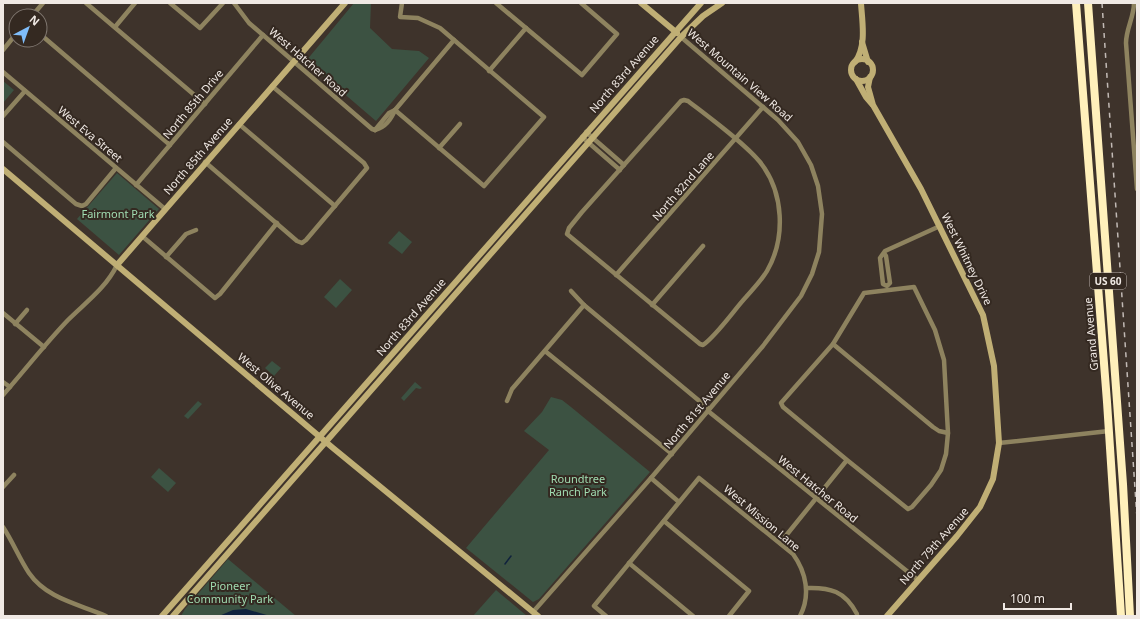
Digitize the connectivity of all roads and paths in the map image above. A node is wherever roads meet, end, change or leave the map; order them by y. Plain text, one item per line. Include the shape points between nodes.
1 (86, 3) edge
2 (135, 3) edge
3 (170, 3) edge
4 (223, 3) edge
5 (234, 3) edge
6 (346, 3) edge
7 (402, 3) edge
8 (496, 3) edge
9 (581, 3) edge
10 (641, 3) edge
11 (701, 3) edge
12 (722, 3) edge
13 (862, 3) edge
14 (1076, 3) edge
15 (1088, 3) edge
16 (1134, 3) edge
17 (115, 27) junction
18 (526, 28) junction
19 (674, 31) junction
20 (263, 36) junction
21 (681, 37) junction
22 (454, 40) junction
23 (48, 41) edge
24 (862, 42) junction
25 (294, 62) junction
26 (855, 62) junction
27 (868, 62) junction
28 (489, 71) junction
29 (3, 72) edge
30 (870, 77) junction
31 (856, 79) junction
32 (272, 86) junction
33 (25, 91) junction
34 (205, 104) junction
35 (873, 105) junction
36 (763, 107) junction
37 (395, 110) junction
38 (3, 116) edge
39 (239, 124) junction
40 (460, 124) dead end
41 (584, 134) junction
42 (591, 140) junction
43 (735, 140) junction
44 (3, 142) edge
45 (170, 145) junction
46 (439, 148) junction
47 (205, 162) junction
48 (624, 165) junction
49 (116, 168) junction
50 (3, 169) edge
51 (620, 170) junction
52 (136, 185) junction
53 (1137, 187) edge
54 (820, 195) joint
55 (335, 206) junction
56 (165, 209) junction
57 (277, 223) junction
58 (940, 226) junction
59 (196, 230) dead end
60 (142, 236) junction
61 (703, 246) dead end
62 (166, 257) junction
63 (117, 265) junction
64 (616, 275) junction
65 (887, 288) junction
66 (571, 291) dead end
67 (584, 305) junction
68 (652, 305) junction
69 (27, 310) dead end
70 (3, 313) edge
71 (16, 324) junction
72 (833, 344) junction
73 (44, 347) junction
74 (398, 348) junction
75 (545, 351) junction
76 (404, 353) junction
77 (3, 382) edge
78 (10, 387) junction
79 (3, 395) edge
80 (507, 401) dead end
81 (709, 410) junction
82 (1109, 431) junction
83 (948, 433) junction
84 (320, 437) junction
85 (326, 442) junction
86 (999, 443) junction
87 (672, 454) junction
88 (847, 460) junction
89 (14, 475) dead end
90 (651, 478) junction
91 (991, 484) joint
92 (3, 487) edge
93 (816, 499) junction
94 (679, 502) junction
95 (664, 521) junction
96 (3, 527) edge
97 (780, 543) junction
98 (225, 544) junction
99 (232, 550) junction
100 (628, 564) junction
101 (918, 580) junction
102 (806, 588) junction
103 (535, 614) edge
104 (857, 614) dead end
105 (105, 616) edge
106 (162, 616) edge
107 (173, 616) edge
108 (606, 616) edge
109 (692, 616) edge
110 (729, 616) edge
111 (800, 616) edge
112 (887, 616) edge
113 (1121, 616) edge
114 (1130, 616) edge

1 - 17 street
2 - 17 street
3 - 4 street via 200,28
5 - 20 street, West Hatcher Road
6 - 25 main road, North 85th Avenue
7 - 22 street via 400,17 426,21 440,28
8 - 18 street
9 - 18 street via 617,34 582,75
10 - 19 main road, West Mountain View Road
11 - 19 main road, North 83rd Avenue
12 - 21 main road, North 83rd Avenue via 703,16
13 - 24 main road, West Whitney Drive
14 - 82 highway, Grand Avenue / US 60
15 - 114 highway, Grand Avenue / US 60 via 1123,484
16 - 53 street via 1134,11 1126,32 1126,43
17 - 34 street
18 - 28 street
19 - 21 main road, West Mountain View Road
19 - 41 main road, North 83rd Avenue
20 - 25 street, West Hatcher Road
20 - 34 street, North 85th Drive
21 - 36 street, West Mountain View Road
21 - 42 main road, North 83rd Avenue
22 - 28 street
22 - 37 street
23 - 45 street
24 - 26 main road, West Whitney Drive
24 - 27 main road, West Whitney Drive
25 - 32 main road, North 85th Avenue
25 - 37 street, West Hatcher Road via 372,129 384,127
26 - 27 main road
26 - 31 main road, West Whitney Drive via 851,71
27 - 30 main road, West Whitney Drive via 872,68
28 - 46 street via 544,117 484,186
29 - 33 street, West Eva Street
30 - 31 main road via 862,81
30 - 35 main road, West Whitney Drive via 868,87
31 - 35 main road, West Whitney Drive
32 - 39 main road, North 85th Avenue
32 - 55 street via 367,168
33 - 38 street
33 - 49 street, West Eva Street
34 - 45 street, North 85th Drive
35 - 58 main road, West Whitney Drive via 922,189
36 - 43 street, North 82nd Lane
36 - 54 street, West Mountain View Road via 798,142 811,165
37 - 46 street
39 - 47 main road, North 85th Avenue
39 - 55 street
40 - 46 street
41 - 42 street
41 - 74 main road, North 83rd Avenue
42 - 48 street
42 - 51 street
42 - 76 main road, North 83rd Avenue
43 - 48 street via 684,100
43 - 64 street, North 82nd Lane
43 - 68 street via 763,166 777,198 780,229 770,264 759,282 703,345
44 - 49 street via 76,204 82,206
45 - 52 street, North 85th Drive
47 - 56 main road, North 85th Avenue
47 - 57 street
48 - 51 street
49 - 52 street, West Eva Street
50 - 63 main road, West Olive Avenue
51 - 64 street via 568,231 569,236
52 - 56 street, West Eva Street
54 - 81 street, North 81st Avenue via 821,240 807,285 763,346
55 - 57 street via 302,243
56 - 60 main road, North 85th Avenue
57 - 62 street via 215,298
58 - 65 street via 884,253 880,258 883,284
58 - 86 main road, West Whitney Drive via 975,295 988,334 994,366
59 - 62 street via 186,234
60 - 62 street
60 - 63 main road, North 85th Avenue
61 - 68 street
63 - 73 street, North 85th Avenue via 113,275 95,296
63 - 84 main road, West Olive Avenue
64 - 68 street
65 - 72 street via 864,293
65 - 83 street via 914,287 935,330 944,360
66 - 67 street, West Hatcher Road
67 - 75 street
67 - 81 street, West Hatcher Road
69 - 71 street
70 - 71 street
71 - 73 street
72 - 83 street via 933,427
72 - 88 street via 782,403 783,407
73 - 78 street, North 85th Avenue
74 - 76 main road
74 - 84 main road, North 83rd Avenue
75 - 80 street via 512,389
75 - 87 street
76 - 85 main road, North 83rd Avenue
77 - 78 street
78 - 79 street, North 85th Avenue
81 - 87 street, North 81st Avenue
81 - 93 street, West Hatcher Road
82 - 86 street
82 - 113 highway, Grand Avenue / US 60
83 - 88 street via 941,470 927,490 908,509
84 - 85 main road, West Olive Avenue
84 - 98 main road, North 83rd Avenue
85 - 99 main road, North 83rd Avenue
85 - 103 main road, West Olive Avenue
86 - 91 main road, West Whitney Drive via 997,465
87 - 90 street, North 81st Avenue
88 - 93 street
89 - 92 street
90 - 94 street
90 - 103 street, North 81st Avenue
91 - 101 main road, North 79th Avenue via 974,516
93 - 97 street
93 - 101 street, West Hatcher Road
94 - 95 street
94 - 97 street, West Mission Lane via 699,478
95 - 100 street
95 - 110 street via 749,591
96 - 105 street via 30,574 42,587 70,603
97 - 102 street, West Mission Lane via 797,560
98 - 99 main road
98 - 106 main road, North 83rd Avenue
99 - 107 main road, North 83rd Avenue
100 - 108 street via 594,606
100 - 109 street
101 - 112 main road, North 79th Avenue
102 - 104 street via 834,590 845,598
102 - 111 street via 805,605

